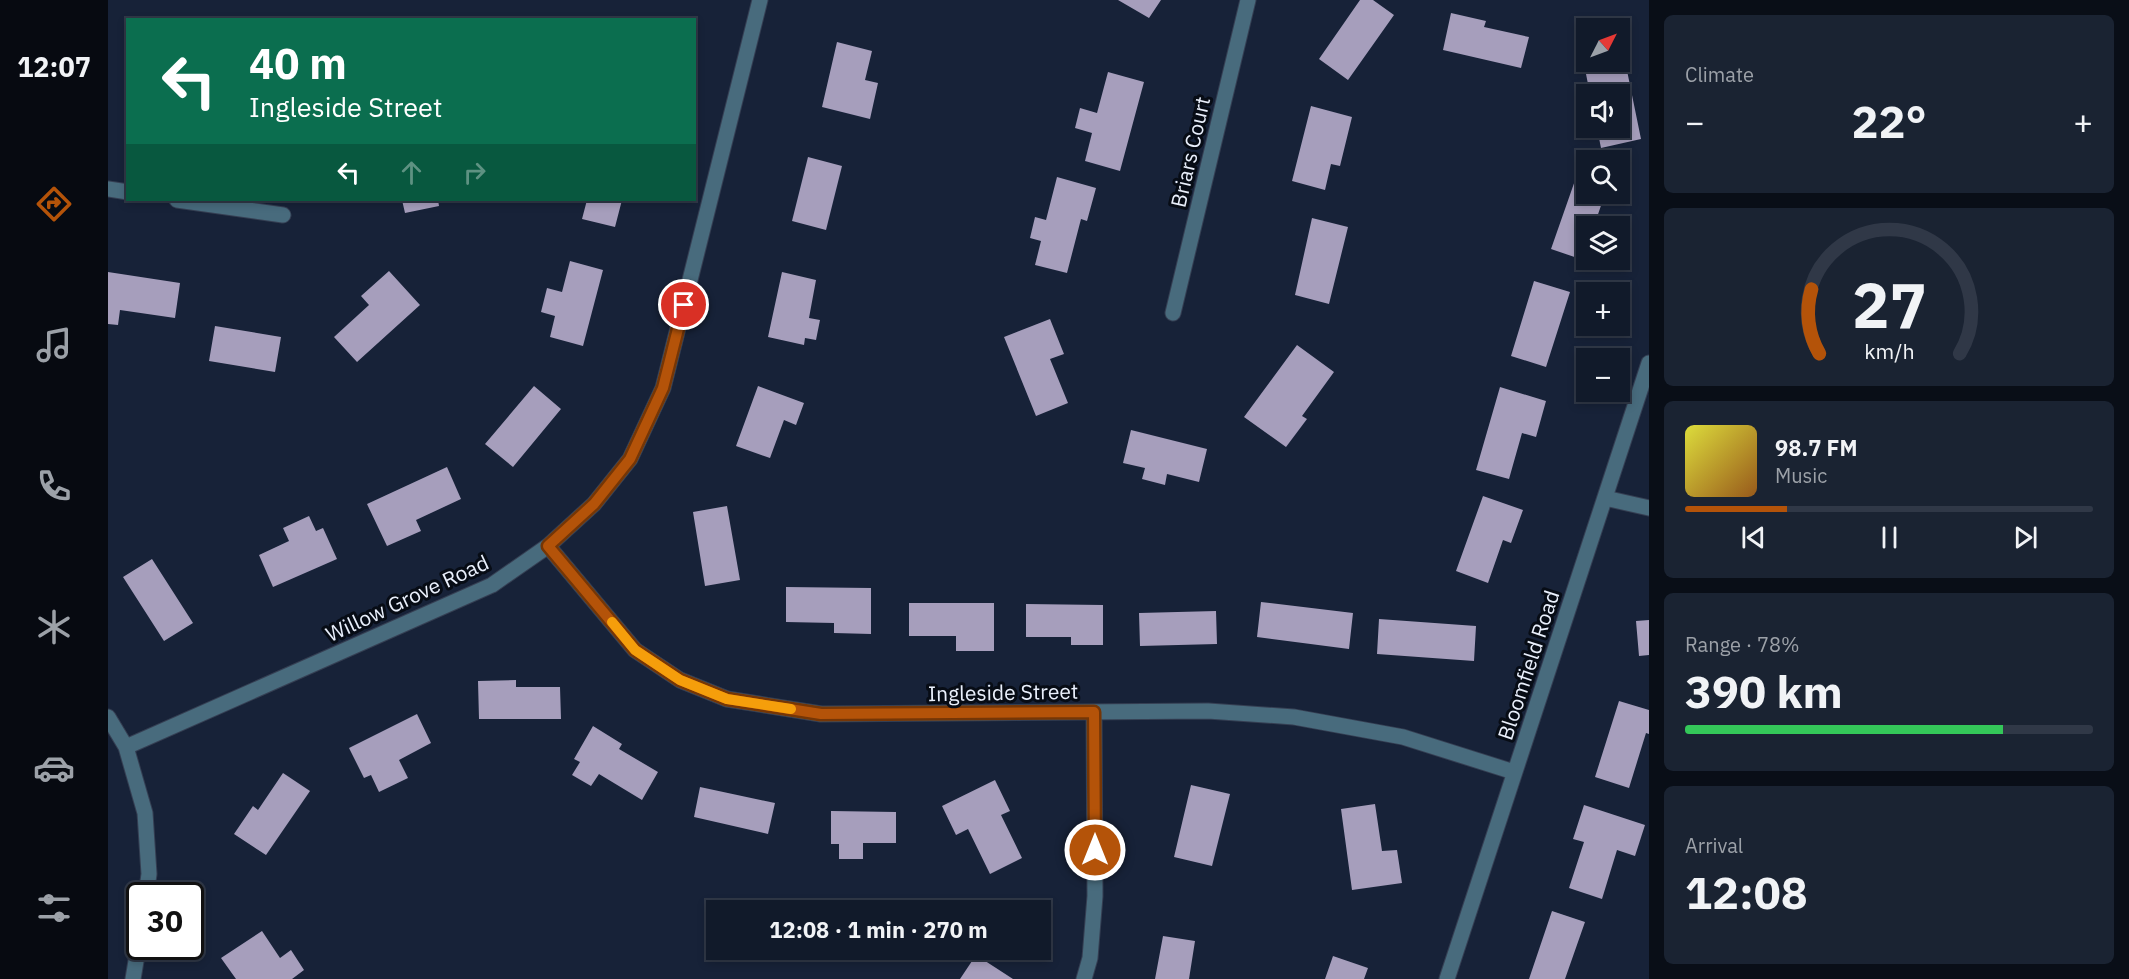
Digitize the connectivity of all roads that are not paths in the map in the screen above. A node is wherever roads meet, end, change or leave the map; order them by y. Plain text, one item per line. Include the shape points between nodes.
1 (760, 0) edge
2 (1248, 0) edge
3 (108, 189) edge
4 (126, 192) edge
5 (184, 201) edge
6 (283, 215) dead end
7 (1173, 314) dead end
8 (1649, 363) edge
9 (1605, 498) junction
10 (1649, 508) edge
11 (548, 546) junction
12 (1094, 712) junction
13 (108, 717) edge
14 (126, 747) junction
15 (1514, 772) junction
16 (149, 882) edge
17 (136, 960) edge
18 (133, 979) edge
19 (1084, 979) edge
20 (1447, 979) edge

1 - 11 street, Willow Grove Road via 663,388 630,459 594,504
2 - 7 street, Briars Court
3 - 4 street
5 - 6 street
8 - 9 street, Bloomfield Road
9 - 10 street
9 - 15 street, Bloomfield Road
11 - 12 street, Ingleside Street via 635,650 680,680 727,699 821,714
11 - 14 street, Willow Grove Road via 492,585
12 - 15 street, Ingleside Street via 1208,711 1294,717 1403,737
12 - 19 street via 1095,896 1090,958
13 - 14 street
14 - 16 street via 145,813
15 - 20 street, Bloomfield Road
17 - 18 street

